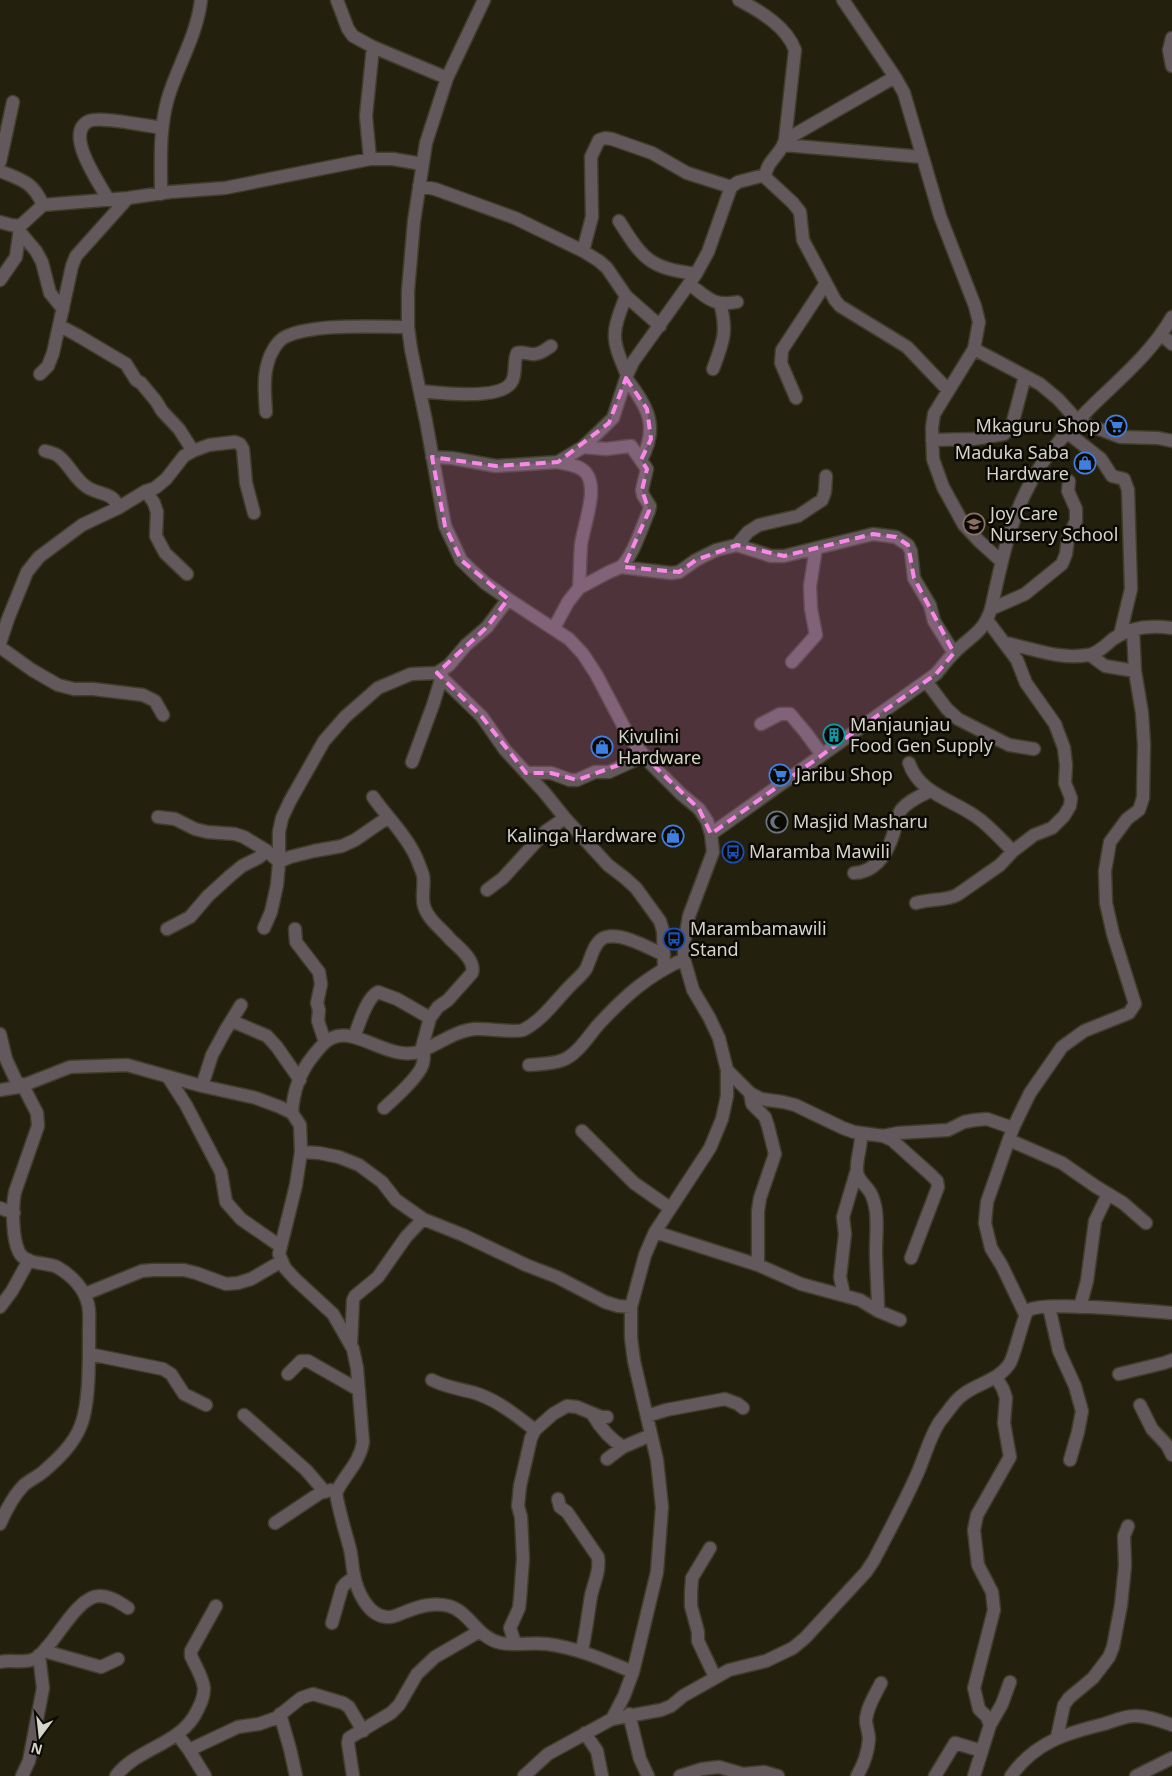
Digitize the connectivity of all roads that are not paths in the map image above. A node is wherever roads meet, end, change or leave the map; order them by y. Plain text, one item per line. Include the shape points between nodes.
1 (201, 0) edge
2 (338, 0) edge
3 (484, 0) edge
4 (739, 0) edge
5 (843, 0) edge
6 (1172, 38) edge
7 (373, 47) junction
8 (1172, 66) edge
9 (896, 77) junction
10 (447, 78) junction
11 (12, 102) dead end
12 (5, 115) edge
13 (162, 128) junction
14 (785, 143) junction
15 (922, 157) junction
16 (370, 159) junction
17 (0, 162) edge
18 (422, 164) junction
19 (0, 172) edge
20 (765, 176) junction
21 (419, 186) junction
22 (731, 186) junction
23 (161, 194) junction
24 (128, 198) junction
25 (108, 199) junction
26 (43, 205) junction
27 (619, 221) dead end
28 (0, 222) edge
29 (20, 229) junction
30 (583, 251) junction
31 (692, 279) junction
32 (0, 280) edge
33 (826, 283) junction
34 (626, 296) junction
35 (737, 302) dead end
36 (720, 304) junction
37 (63, 309) junction
38 (1172, 317) edge
39 (60, 326) junction
40 (660, 326) junction
41 (408, 327) junction
42 (1162, 335) junction
43 (1172, 344) edge
44 (552, 346) dead end
45 (974, 349) junction
46 (713, 369) dead end
47 (40, 374) dead end
48 (1025, 376) junction
49 (626, 377) junction
50 (948, 390) junction
51 (420, 391) junction
52 (796, 398) dead end
53 (266, 412) dead end
54 (1078, 421) junction
55 (1068, 433) junction
56 (932, 440) junction
57 (1172, 441) edge
58 (583, 447) junction
59 (45, 450) dead end
60 (193, 451) junction
61 (432, 457) junction
62 (641, 460) junction
63 (558, 462) junction
64 (826, 476) dead end
65 (1069, 481) dead end
66 (146, 491) junction
67 (118, 508) junction
68 (254, 513) dead end
69 (736, 545) junction
70 (816, 548) junction
71 (1002, 562) junction
72 (621, 567) junction
73 (187, 574) dead end
74 (580, 588) junction
75 (508, 600) junction
76 (989, 614) junction
77 (554, 628) junction
78 (1172, 628) edge
79 (1132, 630) junction
80 (1120, 635) junction
81 (0, 643) edge
82 (1005, 643) junction
83 (0, 647) edge
84 (954, 653) junction
85 (1090, 655) junction
86 (792, 662) dead end
87 (1135, 671) junction
88 (440, 675) junction
89 (926, 681) junction
90 (163, 715) dead end
91 (761, 724) dead end
92 (1034, 749) dead end
93 (822, 755) junction
94 (644, 756) junction
95 (412, 762) dead end
96 (909, 763) dead end
97 (526, 773) junction
98 (930, 791) junction
99 (373, 797) dead end
100 (158, 817) dead end
101 (387, 818) junction
102 (565, 818) junction
103 (711, 834) junction
104 (267, 851) junction
105 (1013, 851) junction
106 (279, 862) junction
107 (854, 874) dead end
108 (487, 890) dead end
109 (916, 903) dead end
110 (264, 928) dead end
111 (167, 929) dead end
112 (295, 929) dead end
113 (664, 955) junction
114 (684, 959) junction
115 (664, 968) junction
116 (242, 1005) dead end
117 (430, 1018) junction
118 (232, 1021) junction
119 (0, 1034) edge
120 (354, 1037) junction
121 (325, 1042) junction
122 (423, 1051) junction
123 (529, 1065) dead end
124 (727, 1070) junction
125 (168, 1077) junction
126 (300, 1080) junction
127 (21, 1085) junction
128 (202, 1086) junction
129 (0, 1090) edge
130 (750, 1093) junction
131 (384, 1108) dead end
132 (292, 1113) junction
133 (582, 1131) dead end
134 (861, 1133) junction
135 (1011, 1134) junction
136 (883, 1136) junction
137 (301, 1152) junction
138 (856, 1173) junction
139 (1108, 1194) junction
140 (0, 1208) edge
141 (670, 1208) junction
142 (14, 1213) junction
143 (423, 1219) junction
144 (1146, 1223) dead end
145 (655, 1232) junction
146 (280, 1246) junction
147 (911, 1258) dead end
148 (29, 1260) junction
149 (282, 1261) junction
150 (758, 1265) junction
151 (85, 1294) junction
152 (844, 1295) junction
153 (0, 1307) edge
154 (631, 1307) junction
155 (1049, 1307) junction
156 (1080, 1307) junction
157 (878, 1311) junction
158 (1172, 1313) edge
159 (1025, 1314) junction
160 (900, 1320) dead end
161 (350, 1344) junction
162 (89, 1354) junction
163 (1172, 1360) edge
164 (288, 1374) dead end
165 (1119, 1374) dead end
166 (996, 1377) junction
167 (432, 1380) dead end
168 (359, 1390) junction
169 (206, 1405) dead end
170 (1140, 1405) dead end
171 (742, 1408) dead end
172 (244, 1415) dead end
173 (593, 1415) junction
174 (647, 1416) junction
175 (607, 1417) dead end
176 (535, 1430) junction
177 (651, 1435) junction
178 (623, 1447) junction
179 (1172, 1455) edge
180 (607, 1459) dead end
181 (1070, 1460) dead end
182 (339, 1488) junction
183 (325, 1492) junction
184 (558, 1499) dead end
185 (276, 1523) dead end
186 (0, 1524) edge
187 (1128, 1526) dead end
188 (710, 1548) dead end
189 (354, 1577) junction
190 (216, 1606) dead end
191 (128, 1608) dead end
192 (332, 1623) dead end
193 (480, 1632) junction
194 (515, 1643) junction
195 (582, 1650) junction
196 (42, 1653) junction
197 (118, 1659) dead end
198 (0, 1662) edge
199 (633, 1672) junction
200 (715, 1677) junction
201 (1010, 1682) dead end
202 (880, 1683) dead end
203 (280, 1714) junction
204 (629, 1714) junction
205 (612, 1718) junction
206 (990, 1725) junction
207 (1172, 1725) edge
208 (363, 1731) junction
209 (585, 1733) junction
210 (177, 1734) junction
211 (1057, 1737) junction
212 (189, 1750) junction
213 (982, 1751) junction
214 (1172, 1758) edge
215 (22, 1776) edge
216 (116, 1776) edge
217 (205, 1776) edge
218 (296, 1776) edge
219 (353, 1776) edge
220 (524, 1776) edge
221 (602, 1776) edge
222 (648, 1776) edge
223 (680, 1776) edge
224 (778, 1776) edge
225 (857, 1776) edge
226 (935, 1776) edge
227 (974, 1776) edge
228 (1012, 1776) edge
229 (1136, 1776) edge

1 - 13 street via 192,36 168,98
2 - 7 street via 353,36
3 - 10 street
4 - 14 street via 786,33 795,50
5 - 9 street
6 - 8 street via 1169,50
7 - 10 street
7 - 16 street via 366,116
9 - 14 street
9 - 15 street via 910,111
10 - 18 street
11 - 12 street
12 - 17 street
13 - 23 street
13 - 25 street via 107,120 90,120 83,126 80,132 82,150
14 - 15 street
14 - 20 street via 766,168
15 - 45 street via 940,216 975,306 979,322
16 - 18 street via 393,158
16 - 23 street via 225,188
18 - 21 street
19 - 26 street via 29,183
20 - 22 street
20 - 33 street via 800,212 803,240
21 - 30 street via 515,218
21 - 41 street via 408,290
22 - 30 street via 687,173 652,153 612,139 599,140 591,157 592,217
22 - 31 street via 708,252
23 - 24 street
24 - 25 street
24 - 37 street via 76,256
25 - 26 street
26 - 29 street
27 - 31 street via 632,241 654,264
28 - 29 street
29 - 32 street via 16,257
29 - 37 street via 42,262 50,293
30 - 34 street via 607,268
31 - 36 street via 705,298
31 - 40 street
33 - 50 street via 840,306 907,348
33 - 52 street via 782,350 782,363
34 - 40 street
34 - 49 street via 614,336
35 - 36 street
36 - 46 street via 725,326
37 - 39 street
38 - 42 street
39 - 47 street via 51,360
39 - 60 street via 126,364
40 - 49 street
41 - 51 street
41 - 53 street via 336,327 284,338 268,362
42 - 43 street
42 - 54 street
44 - 51 street via 539,354 517,353 512,382 499,390 471,394
45 - 48 street
45 - 50 street
48 - 54 street via 1058,399
48 - 56 street via 1012,425 1004,434
49 - 58 street via 613,418
49 - 62 street via 639,394 648,417 651,439
50 - 56 street via 934,414
51 - 61 street
54 - 55 street
54 - 57 street via 1120,437
55 - 71 street via 1031,482 1008,536
55 - 80 street via 1101,459 1112,476 1124,479 1128,490 1131,589
56 - 71 street via 938,475 964,524
58 - 62 street via 631,446
58 - 63 street
59 - 67 street via 65,462 86,487 113,498
60 - 66 street via 184,456 166,479
60 - 68 street via 209,445 240,444 244,449 246,483
61 - 63 street via 496,466
61 - 75 street via 445,526 460,560
62 - 72 street via 647,469 642,490 650,506 632,553
63 - 74 street via 578,467 586,473 591,484 581,548
64 - 69 street via 822,500 798,516 759,525
65 - 76 street via 1068,491 1076,509 1076,521 1068,538 1064,561 1026,594
66 - 67 street
66 - 73 street via 157,512 156,536 165,553
67 - 81 street via 82,526 39,557 27,572
69 - 70 street via 778,556
69 - 72 street via 716,550 680,572
70 - 84 street via 873,534 902,540 911,551 914,578 930,605 934,621
70 - 86 street via 810,586 816,635
71 - 76 street
72 - 74 street
74 - 77 street
75 - 77 street
75 - 88 street via 487,627
76 - 82 street
76 - 84 street via 981,629
77 - 94 street via 582,654
78 - 79 street via 1152,626
79 - 80 street
79 - 87 street
80 - 85 street
82 - 85 street via 1052,655
82 - 105 street via 1017,660 1026,683 1055,724 1064,748 1065,783 1071,798 1068,811 1052,828 1034,835
83 - 90 street via 58,684 74,689 143,695 155,701
84 - 89 street
85 - 87 street via 1105,666
87 - 135 street via 1144,744 1143,798 1139,810 1110,842 1105,871 1106,903 1135,1004 1129,1013 1084,1031 1062,1047 1030,1093
88 - 95 street
88 - 97 street via 482,718
88 - 106 street via 411,674 378,688 324,741 282,818 278,832
89 - 92 street via 946,709 958,719 1009,745
89 - 93 street
91 - 93 street via 780,714 790,714
93 - 103 street
94 - 97 street via 609,772 595,772 577,780 551,773
94 - 103 street via 699,809 710,826
96 - 98 street
97 - 102 street
98 - 105 street via 976,817
98 - 107 street via 900,812 881,861
99 - 101 street
100 - 104 street via 174,819 208,832 235,834
101 - 106 street via 342,846
101 - 117 street via 410,844 416,858 423,876 424,907 433,922 472,963 472,973
102 - 108 street via 546,831 503,878
102 - 113 street via 608,865 636,888 656,914 663,931
103 - 114 street via 713,852 689,916
104 - 106 street
104 - 111 street via 230,876 190,916
105 - 109 street via 1000,865 957,895
106 - 110 street via 276,895
112 - 121 street via 296,942 319,972 318,1021
113 - 115 street
113 - 122 street via 637,943 605,937 598,943 582,975 524,1029 464,1031
114 - 115 street
114 - 124 street via 693,990 719,1038
115 - 123 street via 632,992 572,1055 564,1060
116 - 118 street
117 - 120 street via 378,992 367,1005
117 - 122 street
118 - 126 street via 267,1036 278,1046
118 - 128 street via 212,1055
119 - 127 street via 6,1059
120 - 121 street via 339,1036
120 - 122 street via 390,1052
121 - 126 street via 311,1058
122 - 131 street via 421,1068
124 - 130 street
124 - 141 street via 727,1096 722,1119 710,1148
125 - 127 street via 127,1065 70,1067
125 - 128 street
125 - 146 street via 221,1172 226,1202 241,1219
126 - 132 street
127 - 129 street
127 - 142 street via 37,1112 38,1126 15,1192
128 - 132 street via 256,1098
130 - 134 street via 761,1099 795,1105
130 - 150 street via 752,1104 765,1117 775,1154 758,1211
132 - 137 street via 300,1125
133 - 141 street via 634,1183
134 - 136 street
134 - 138 street
135 - 136 street via 987,1119 964,1122 948,1130
135 - 139 street
135 - 159 street via 987,1202 985,1224 991,1248
136 - 147 street via 930,1174 938,1187
137 - 143 street via 339,1157 360,1165 382,1182 396,1200
137 - 146 street
138 - 152 street via 843,1217 845,1234 840,1277
138 - 157 street via 872,1196 874,1206
139 - 144 street via 1123,1202
139 - 156 street via 1095,1220
140 - 142 street
141 - 145 street
142 - 148 street via 19,1252
143 - 154 street via 557,1277 605,1302
143 - 161 street via 378,1277 355,1296
145 - 150 street
145 - 154 street via 645,1255
146 - 149 street
148 - 151 street via 56,1267 78,1284
148 - 153 street
149 - 151 street via 238,1283 226,1284 184,1270 153,1270 142,1271
149 - 161 street via 295,1279 333,1314
150 - 152 street via 801,1284
151 - 162 street via 89,1306
152 - 157 street
154 - 174 street via 634,1361
155 - 156 street
155 - 159 street via 1029,1310
155 - 181 street via 1060,1351 1082,1411
156 - 158 street
157 - 160 street
159 - 166 street via 1009,1364
161 - 168 street
162 - 169 street via 163,1369 171,1374 184,1394
162 - 186 street via 81,1426 73,1441 48,1467 22,1487
163 - 165 street
164 - 168 street via 301,1361 308,1361
166 - 200 street via 960,1397 939,1423 874,1560 805,1638 780,1656
166 - 206 street via 1006,1398 1004,1423 1010,1457 978,1515 974,1530 978,1565 992,1592 994,1610 974,1688 979,1709
167 - 176 street via 486,1398 511,1411
168 - 182 street via 362,1451
170 - 179 street via 1152,1429
171 - 174 street via 726,1399
172 - 183 street via 306,1470
173 - 175 street
173 - 176 street via 567,1406
173 - 178 street via 599,1426
174 - 177 street
176 - 194 street via 518,1506 523,1559 518,1608 510,1628
177 - 178 street
177 - 199 street via 662,1507 657,1572
178 - 180 street
182 - 183 street
182 - 189 street via 336,1493
183 - 185 street
184 - 195 street via 560,1507 567,1512 598,1557 600,1565
187 - 211 street via 1124,1536 1125,1566 1113,1647 1093,1678 1064,1705
188 - 200 street via 692,1578 691,1606 698,1641
189 - 192 street via 342,1588
189 - 193 street via 366,1605 378,1614 394,1616 418,1607 442,1604 466,1616
190 - 210 street via 191,1651 204,1686 203,1700 187,1727
191 - 196 street via 105,1597 88,1600
193 - 194 street via 501,1643
193 - 208 street via 435,1657 417,1674 399,1705
194 - 195 street via 545,1643
195 - 199 street
196 - 197 street via 101,1667
196 - 198 street via 27,1662
196 - 215 street via 43,1688 29,1761
199 - 205 street
200 - 204 street via 670,1706
201 - 206 street
202 - 225 street via 868,1710 869,1738 865,1763
203 - 208 street via 312,1694 343,1702
203 - 212 street via 259,1724 238,1727
203 - 218 street
204 - 205 street
204 - 222 street via 640,1759
205 - 209 street
206 - 213 street
207 - 211 street via 1134,1716
208 - 219 street via 348,1740
209 - 220 street via 548,1754
209 - 221 street via 597,1751
210 - 212 street
210 - 216 street via 133,1761
211 - 228 street via 1028,1757
212 - 217 street
213 - 226 street via 955,1743
213 - 227 street
214 - 229 street
223 - 224 street via 719,1767 743,1774 764,1772

